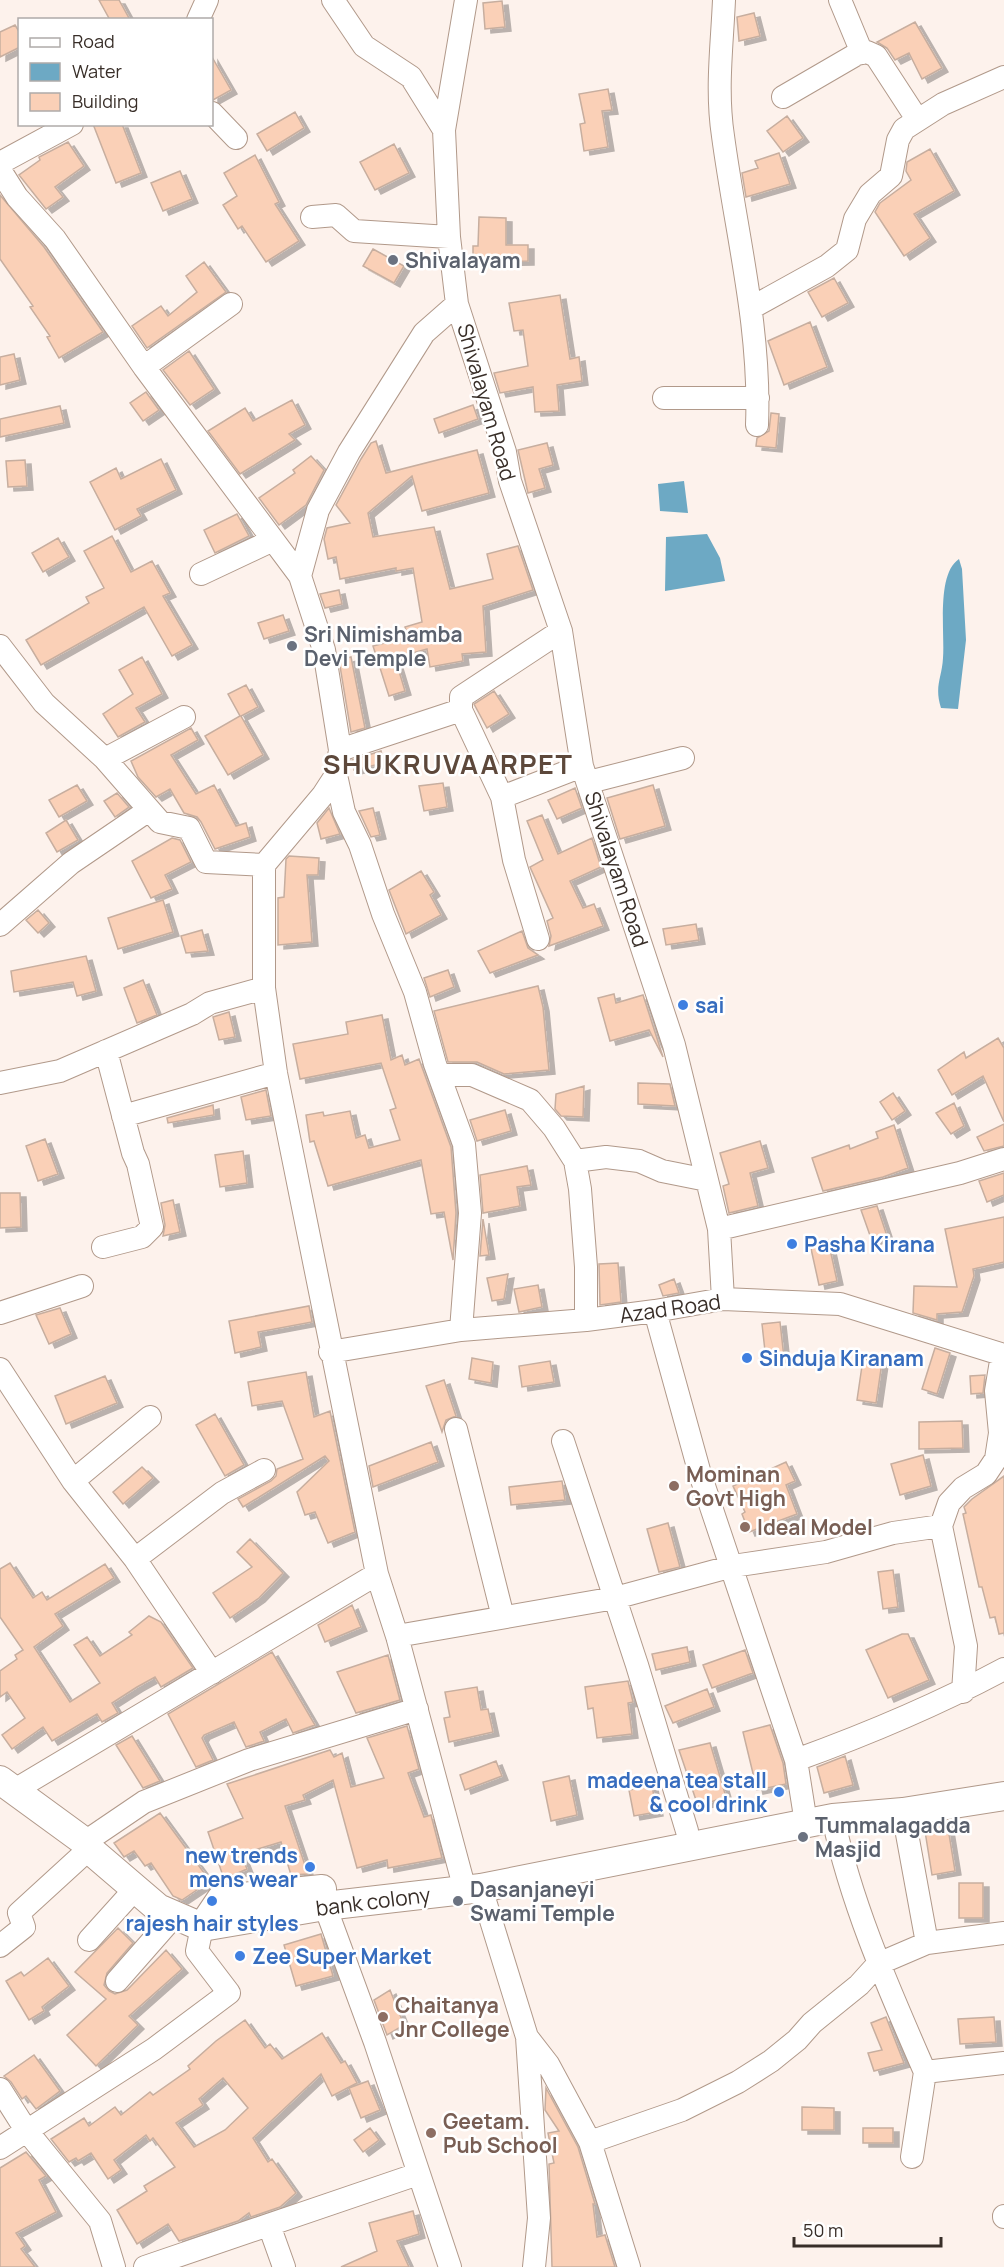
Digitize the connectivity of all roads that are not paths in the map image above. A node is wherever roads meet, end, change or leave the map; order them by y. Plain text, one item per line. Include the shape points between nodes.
1 (207, 0) edge
2 (333, 0) edge
3 (466, 0) edge
4 (724, 0) edge
5 (840, 0) edge
6 (199, 18) edge
7 (862, 53) junction
8 (1004, 77) edge
9 (783, 97) dead end
10 (213, 114) edge
11 (917, 119) junction
12 (68, 126) edge
13 (444, 130) junction
14 (236, 138) dead end
15 (0, 163) edge
16 (0, 170) edge
17 (312, 217) dead end
18 (449, 237) junction
19 (231, 304) dead end
20 (458, 304) junction
21 (751, 308) junction
22 (144, 367) junction
23 (664, 398) dead end
24 (758, 398) junction
25 (757, 425) dead end
26 (271, 541) junction
27 (201, 574) dead end
28 (300, 576) junction
29 (561, 631) junction
30 (0, 646) edge
31 (461, 710) junction
32 (184, 717) dead end
33 (340, 750) junction
34 (683, 758) dead end
35 (105, 759) junction
36 (586, 774) junction
37 (336, 775) junction
38 (502, 797) junction
39 (149, 810) junction
40 (264, 865) junction
41 (0, 925) edge
42 (538, 939) dead end
43 (264, 988) junction
44 (105, 1051) junction
45 (276, 1074) junction
46 (439, 1075) junction
47 (0, 1083) edge
48 (123, 1116) junction
49 (1004, 1159) edge
50 (575, 1161) junction
51 (707, 1180) junction
52 (719, 1229) junction
53 (103, 1247) dead end
54 (81, 1286) dead end
55 (723, 1299) junction
56 (655, 1311) junction
57 (0, 1313) edge
58 (586, 1320) junction
59 (461, 1330) junction
60 (330, 1352) junction
61 (1003, 1355) edge
62 (0, 1370) edge
63 (150, 1417) dead end
64 (456, 1429) dead end
65 (563, 1442) dead end
66 (264, 1470) dead end
67 (73, 1480) junction
68 (941, 1526) junction
69 (135, 1559) junction
70 (733, 1566) junction
71 (377, 1574) junction
72 (615, 1598) junction
73 (503, 1617) junction
74 (397, 1636) junction
75 (1004, 1669) edge
76 (212, 1673) junction
77 (963, 1692) junction
78 (417, 1709) junction
79 (796, 1760) junction
80 (1004, 1776) edge
81 (4, 1790) edge
82 (1004, 1796) edge
83 (903, 1812) junction
84 (805, 1817) junction
85 (833, 1818) junction
86 (687, 1831) junction
87 (87, 1846) junction
88 (470, 1884) junction
89 (135, 1889) junction
90 (325, 1906) junction
91 (175, 1915) junction
92 (202, 1927) junction
93 (1004, 1933) edge
94 (89, 1940) dead end
95 (927, 1943) junction
96 (0, 1946) edge
97 (878, 1964) junction
98 (117, 1981) dead end
99 (527, 2037) junction
100 (1004, 2063) edge
101 (925, 2072) junction
102 (0, 2089) edge
103 (26, 2130) junction
104 (590, 2142) junction
105 (0, 2148) edge
106 (912, 2157) dead end
107 (418, 2174) junction
108 (269, 2225) junction
109 (114, 2267) edge
110 (145, 2267) edge
111 (284, 2267) edge
112 (450, 2267) edge
113 (534, 2267) edge
114 (629, 2267) edge

1 - 6 street
2 - 13 street via 364,46 411,77
3 - 13 street, Shivalayam Road
4 - 21 street via 718,77 722,135
5 - 7 street
7 - 9 street
7 - 11 street via 876,56
8 - 11 street
10 - 14 street
11 - 21 street via 898,140 891,176 870,194 855,219 848,250
12 - 15 street
13 - 18 street, Shivalayam Road
16 - 22 street via 16,197 55,239
17 - 18 street via 336,215 354,231
18 - 20 street, Shivalayam Road
19 - 22 street
20 - 28 street via 424,333 350,452 318,510
20 - 29 street, Shivalayam Road via 510,481
21 - 24 street
22 - 26 street
23 - 24 street
24 - 25 street
26 - 27 street
26 - 28 street
28 - 33 street via 324,651
29 - 31 street via 461,697
29 - 36 street, Shivalayam Road
30 - 35 street via 44,703
31 - 33 street
31 - 38 street
32 - 35 street
33 - 37 street
34 - 36 street
35 - 39 street
36 - 38 street
36 - 51 street, Shivalayam Road via 674,1045
37 - 40 street
37 - 46 street via 344,812 415,992
38 - 42 street via 514,860
39 - 40 street via 160,822 189,828 206,862
39 - 41 street via 71,863
40 - 43 street
43 - 44 street via 210,1003
43 - 45 street
44 - 47 street via 60,1071
44 - 48 street
45 - 48 street
45 - 60 street
46 - 50 street via 472,1075 530,1100
46 - 59 street via 464,1144 469,1202
48 - 53 street via 152,1227 142,1237
49 - 52 street via 960,1173
50 - 51 street via 606,1157 639,1161 662,1171
50 - 58 street via 586,1267
51 - 52 street, Shivalayam Road
52 - 55 street, Shivalayam Road
54 - 57 street
55 - 56 street, Azad Road
55 - 61 street, Azad Road via 840,1304
56 - 58 street, Azad Road
56 - 70 street via 700,1474
58 - 59 street, Azad Road
59 - 60 street, Azad Road
60 - 71 street
61 - 68 street via 996,1391 1000,1433 996,1459 986,1474 963,1488 949,1503
62 - 67 street
63 - 67 street
64 - 73 street
65 - 72 street
66 - 69 street via 222,1493
67 - 69 street
68 - 70 street via 893,1533 826,1552
68 - 77 street via 966,1646
69 - 76 street
70 - 72 street
70 - 79 street
71 - 74 street
71 - 76 street
72 - 73 street
72 - 86 street
73 - 74 street
74 - 78 street
75 - 77 street
76 - 81 street
77 - 79 street
78 - 87 street via 249,1760 144,1802
78 - 88 street
79 - 84 street
80 - 84 main road
81 - 87 main road
82 - 83 main road, bank colony
83 - 85 main road, bank colony
83 - 95 street
84 - 85 main road, bank colony
84 - 86 main road
84 - 88 main road, bank colony
85 - 97 street via 844,1867
86 - 88 main road
87 - 89 main road
87 - 96 street via 19,1913 24,1927
88 - 90 main road, bank colony
88 - 92 main road via 221,1899
88 - 99 street
89 - 91 main road via 158,1908
89 - 94 street
90 - 92 main road, bank colony
90 - 107 street
91 - 92 main road
91 - 98 street
92 - 103 street via 197,1951 229,1993 154,2049
93 - 95 street
95 - 97 street
97 - 101 street
97 - 104 street via 797,2040 738,2082 682,2110
99 - 104 street via 548,2064
99 - 113 street via 538,2208
100 - 101 street
101 - 106 street
102 - 103 street
103 - 105 street
103 - 109 street via 100,2221
104 - 114 street
107 - 108 street
107 - 112 street
108 - 110 street
108 - 111 street

